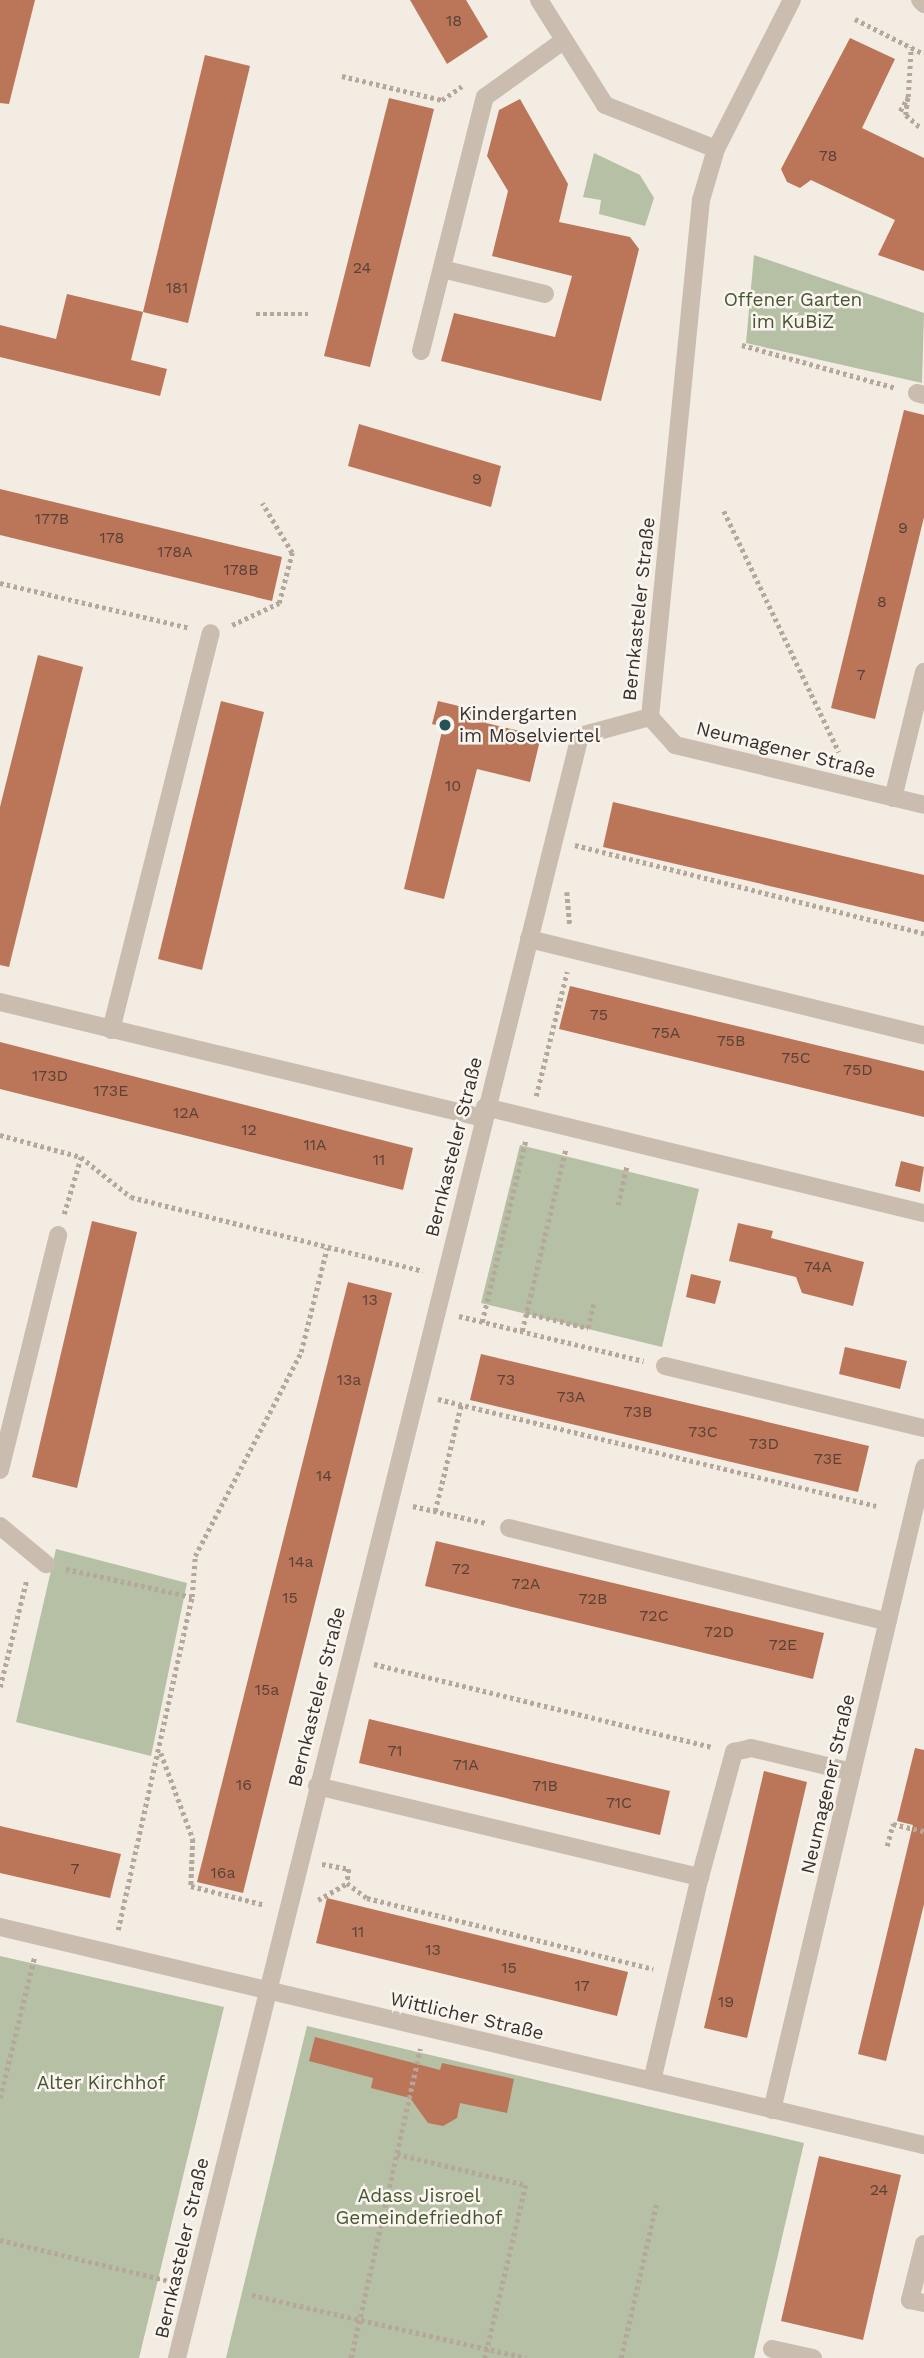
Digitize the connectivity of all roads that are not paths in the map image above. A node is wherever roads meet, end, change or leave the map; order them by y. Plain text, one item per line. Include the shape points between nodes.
1 (539, 0) edge
2 (792, 0) edge
3 (920, 0) edge
4 (924, 4) edge
5 (563, 41) junction
6 (716, 149) junction
7 (442, 269) junction
8 (545, 294) dead end
9 (421, 351) dead end
10 (211, 633) road end
11 (924, 673) edge
12 (650, 717) junction
13 (893, 797) junction
14 (924, 805) edge
15 (529, 939) junction
16 (0, 1002) edge
17 (111, 1030) junction
18 (924, 1035) edge
19 (483, 1113) junction
20 (924, 1213) edge
21 (58, 1235) road end
22 (665, 1366) road end
23 (924, 1428) edge
24 (924, 1468) edge
25 (0, 1470) edge
26 (0, 1526) edge
27 (509, 1528) road end
28 (40, 1559) road end
29 (888, 1622) junction
30 (852, 1772) junction
31 (317, 1786) junction
32 (700, 1877) junction
33 (0, 1927) edge
34 (266, 1990) junction
35 (652, 2081) junction
36 (772, 2110) junction
37 (924, 2145) edge
38 (924, 2244) edge
39 (924, 2303) edge
40 (772, 2349) dead end
41 (177, 2358) edge
42 (813, 2358) edge

1 - 5 street
2 - 6 street, Bernkasteler Straße
3 - 4 street
5 - 6 street via 605,105
5 - 7 street via 485,97
6 - 12 street, Bernkasteler Straße via 696,231
7 - 8 street
7 - 9 street
10 - 17 street
11 - 13 street
12 - 13 street, Neumagener Straße via 675,745
12 - 15 street, Bernkasteler Straße via 580,736
13 - 14 street, Neumagener Straße
15 - 18 street
15 - 19 street, Bernkasteler Straße
16 - 17 street
17 - 19 street
19 - 20 street via 571,1128
19 - 31 street, Bernkasteler Straße
21 - 25 street
22 - 23 street
24 - 29 street, Neumagener Straße
26 - 28 street
27 - 29 street
29 - 30 street, Neumagener Straße
30 - 32 street via 751,1748 734,1752
30 - 36 street, Neumagener Straße
31 - 32 street
31 - 34 street, Bernkasteler Straße
32 - 35 street
33 - 34 street, Wittlicher Straße
34 - 35 street, Wittlicher Straße
34 - 41 street, Bernkasteler Straße
35 - 36 street, Wittlicher Straße
36 - 37 street, Wittlicher Straße
38 - 39 street via 910,2300
40 - 42 street

